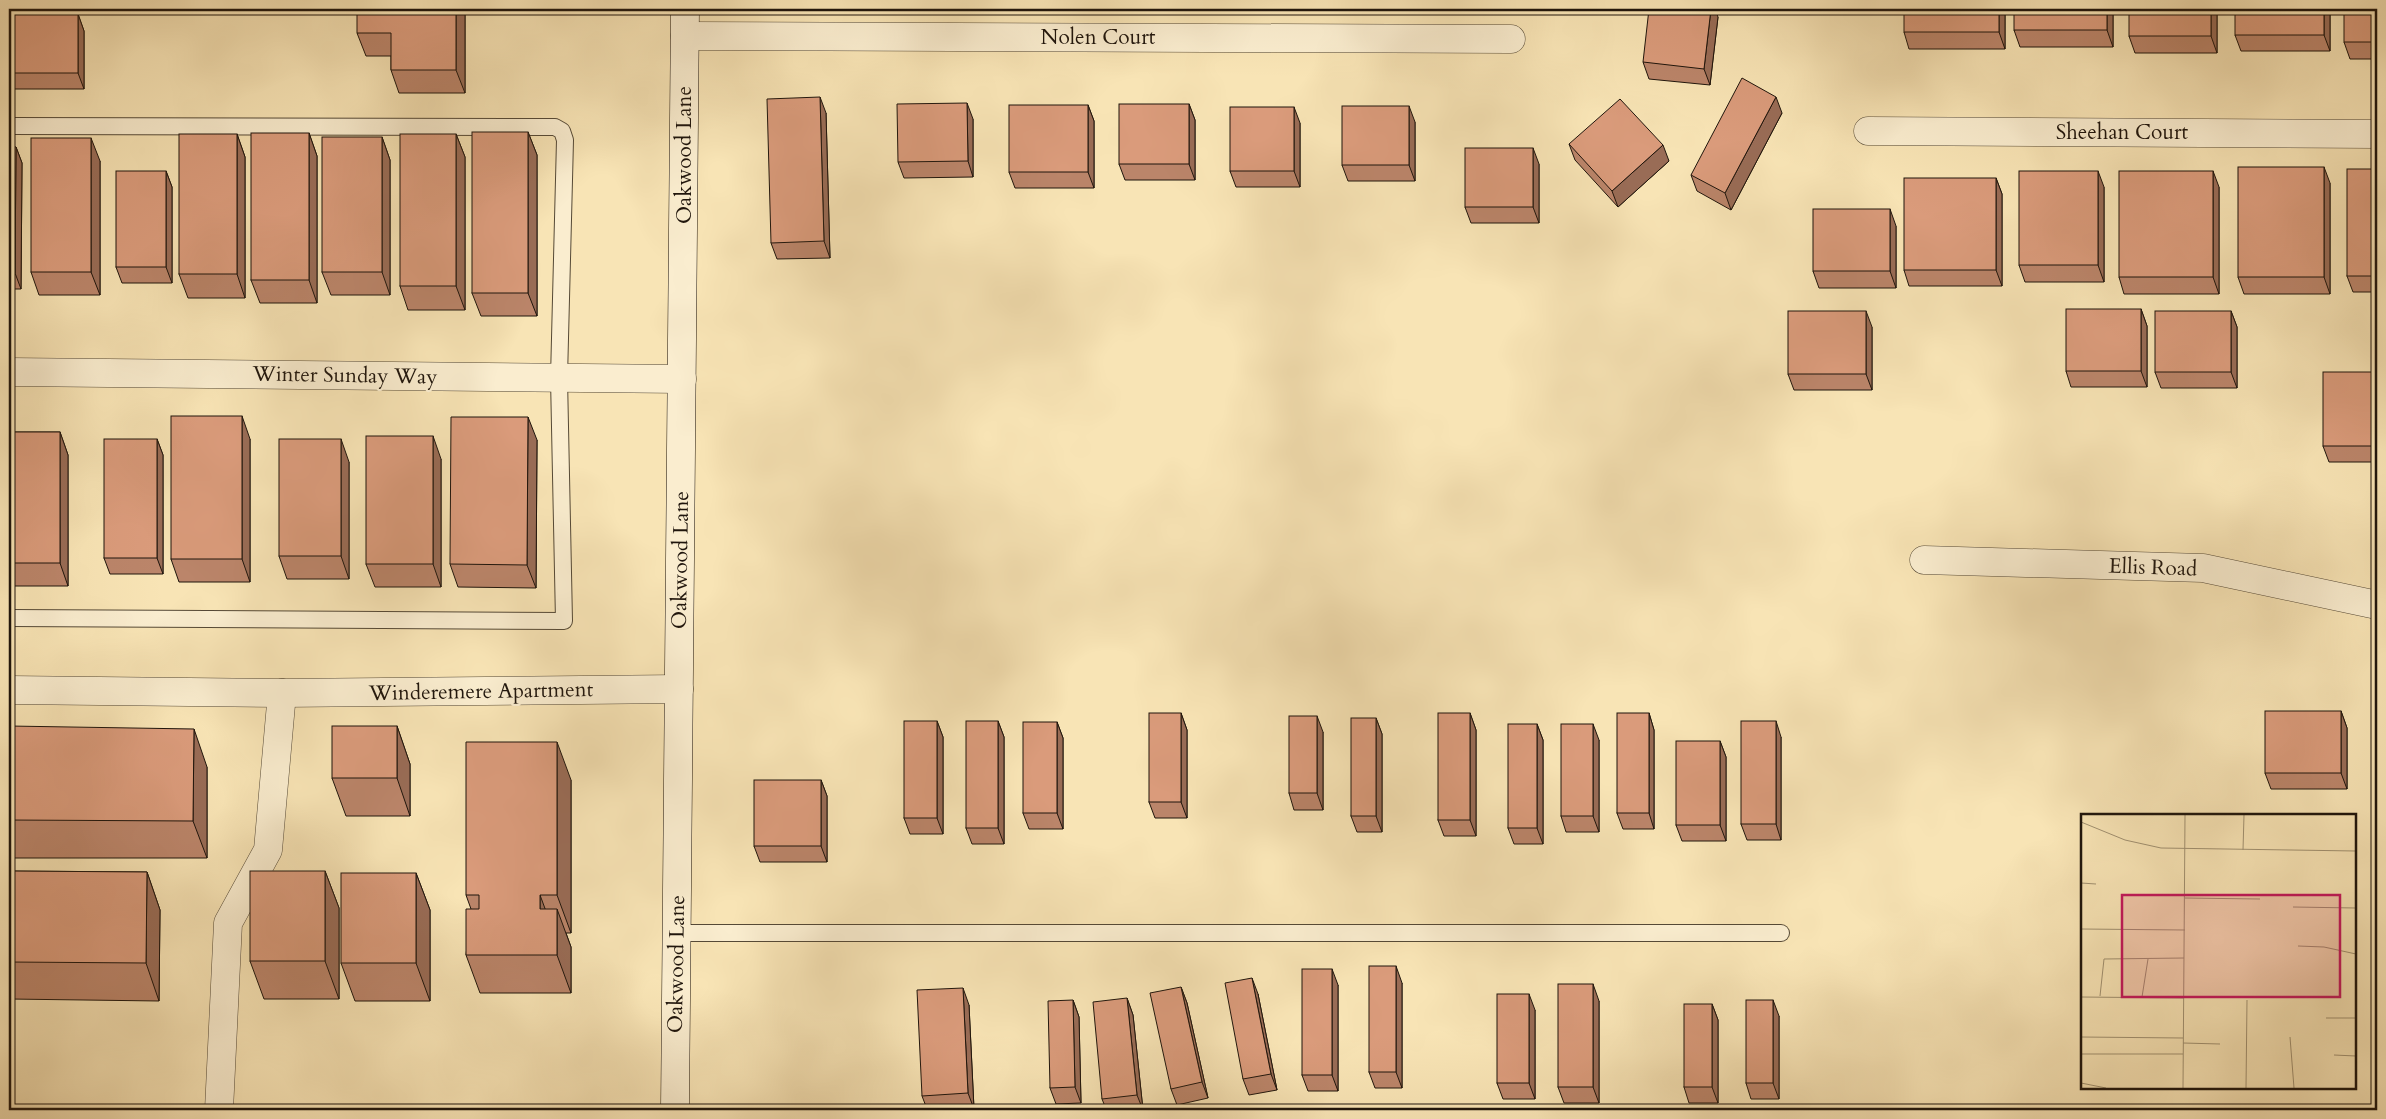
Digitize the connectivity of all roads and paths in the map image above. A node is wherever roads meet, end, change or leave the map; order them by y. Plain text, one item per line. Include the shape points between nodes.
1 (685, 9) edge
2 (685, 36) junction
3 (1511, 39) dead end
4 (9, 126) edge
5 (1868, 131) dead end
6 (2377, 134) edge
7 (9, 372) edge
8 (559, 378) junction
9 (682, 379) junction
10 (1924, 560) dead end
11 (2377, 605) edge
12 (9, 618) edge
13 (9, 690) edge
14 (679, 690) junction
15 (282, 694) junction
16 (677, 933) junction
17 (1781, 933) dead end
18 (219, 1110) edge
19 (675, 1110) edge

1 - 2 street, Oakwood Lane
2 - 3 street, Nolen Court
2 - 9 street, Oakwood Lane
4 - 8 lane via 555,127 562,131 565,140
5 - 6 street, Sheehan Court
7 - 8 street, Winter Sunday Way
8 - 9 street, Winter Sunday Way
8 - 12 lane via 564,621
9 - 14 street, Oakwood Lane
10 - 11 street, Ellis Road via 2203,568
13 - 15 street, Winderemere Apartment
14 - 15 street, Winderemere Apartment
14 - 16 street, Oakwood Lane
15 - 18 street via 268,850 228,923
16 - 17 lane
16 - 19 street, Oakwood Lane

